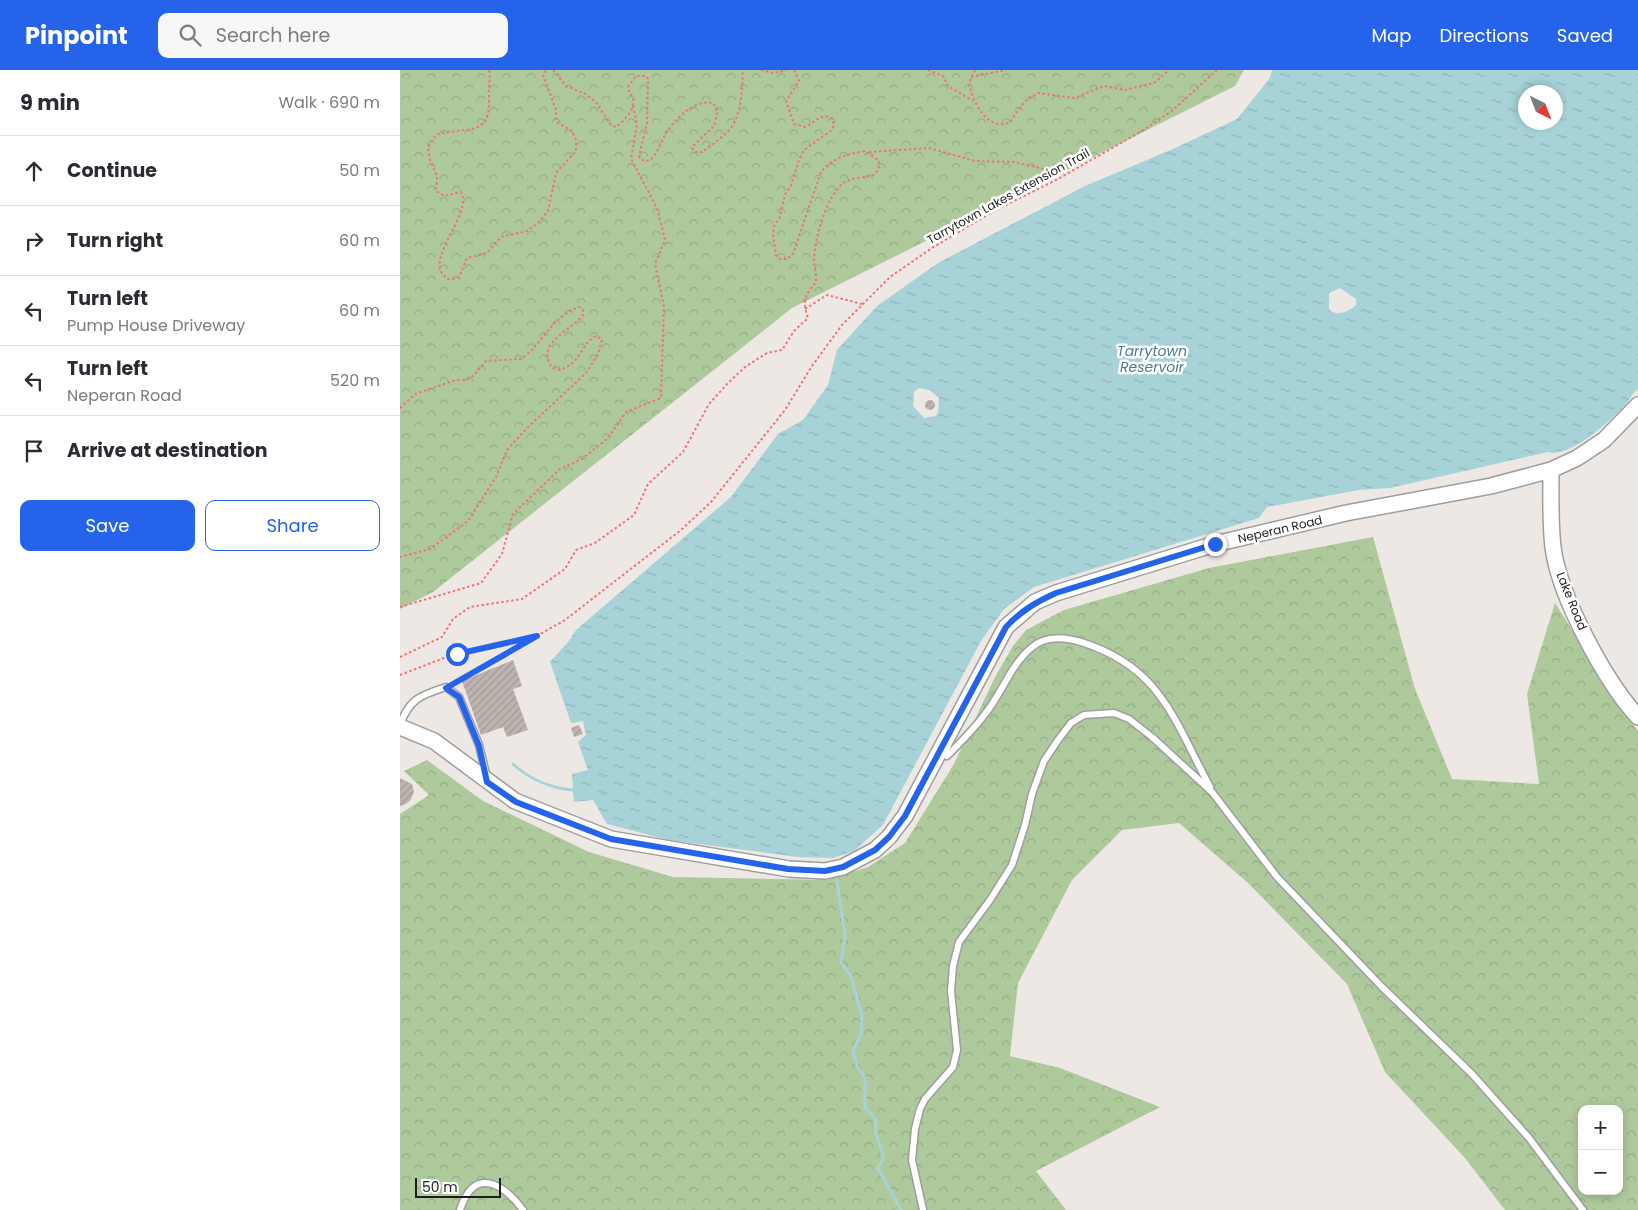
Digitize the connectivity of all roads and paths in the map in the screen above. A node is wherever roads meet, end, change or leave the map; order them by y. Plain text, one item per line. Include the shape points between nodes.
1 (489, 70) edge
2 (546, 70) edge
3 (553, 70) edge
4 (743, 70) edge
5 (761, 70) edge
6 (787, 70) edge
7 (794, 70) edge
8 (928, 70) edge
9 (975, 70) edge
10 (1006, 70) edge
11 (1169, 70) edge
12 (1217, 70) edge
13 (971, 76) junction
14 (976, 102) junction
15 (633, 105) junction
16 (869, 152) junction
17 (1068, 174) junction
18 (862, 304) junction
19 (805, 309) junction
20 (1638, 404) edge
21 (400, 408) edge
22 (1551, 470) junction
23 (400, 557) edge
24 (400, 607) edge
25 (537, 636) junction
26 (400, 657) edge
27 (400, 675) edge
28 (446, 688) junction
29 (1638, 717) edge
30 (400, 726) edge
31 (940, 753) junction
32 (487, 782) junction
33 (1212, 792) junction
34 (460, 1210) edge
35 (523, 1210) edge
36 (923, 1210) edge
37 (1583, 1210) edge

1 - 2 path via 490,105 486,122 482,126 436,135 428,146 437,176 436,191 444,196 461,192 464,200 461,215 441,252 440,268 451,280 459,277 466,258 487,253 501,237 527,231 538,224 548,211 556,173 576,151 572,130 556,120 556,110 543,74
3 - 15 path via 566,86 596,102 610,124 616,127
4 - 15 path via 743,91 734,124 702,152 692,148 696,140 714,126 718,111 713,103 700,103 680,117 666,133 655,154 644,161 638,156 647,123 646,76 636,76 628,87
5 - 6 path via 773,73
7 - 16 path via 799,80 786,101 794,124 805,127 826,116 832,118 834,124 824,138 804,150 799,160 773,235 776,256 787,259 793,254 821,172 826,166 846,154
8 - 14 path via 943,76 948,86
9 - 13 path
10 - 13 path
11 - 14 path via 1154,82 1125,90 1104,86 1074,98 1038,93 1024,102 1006,124 984,116
12 - 17 path, Tarrytown Lakes Extension Trail via 1173,110
13 - 14 path via 969,83
15 - 24 path via 637,124 631,159 657,208 665,240 655,264 664,307 661,398 626,412 608,438 582,459 560,469 513,514 502,554 481,583
16 - 17 path via 929,148 974,161 1014,162
16 - 19 path via 880,166 878,171 868,177 846,181 833,193 816,245 816,282 806,293
17 - 18 path, Tarrytown Lakes Extension Trail via 992,212 932,248 890,277
18 - 19 path via 827,295
18 - 25 path, Tarrytown Lakes Extension Trail via 824,349 785,410 711,502 681,530 573,614
19 - 26 path via 808,318 794,331 782,350 767,353 745,367 709,404 683,452 648,484 634,515 596,543 576,550 565,569 522,599 470,607 453,619 442,637
20 - 22 street, Neperan Road via 1604,440
21 - 23 path via 415,394 456,380 467,380 486,361 521,359 555,321 572,309 579,307 583,310 582,315 551,345 548,355 552,367 560,370 570,366 590,339 597,336 602,340 598,354 586,373 507,450 496,477 468,521 430,549
22 - 29 street, Lake Road via 1553,549 1564,587 1604,671
22 - 31 street, Neperan Road via 1490,486 1346,513 1215,544 1034,602 1006,627
25 - 27 path via 457,654
25 - 28 path, Tarrytown Lakes Extension Trail
28 - 30 lane via 430,692 406,707
28 - 32 lane via 459,697 479,746
30 - 32 street, Neperan Road via 434,741
31 - 32 street, Neperan Road via 905,816 889,837 860,860 825,871 788,869 611,839 516,802
31 - 33 lane via 947,756 985,714 1031,647 1043,640 1070,638 1102,648 1135,668 1149,681 1161,695
33 - 36 lane via 1152,737 1129,719 1114,713 1084,715 1072,723 1058,740 1044,761 1012,865 959,942 952,966 957,1050 952,1067 920,1109 915,1129 912,1160
33 - 37 lane via 1277,877 1382,987 1472,1074 1529,1138
34 - 35 lane via 470,1191 488,1183 503,1188

